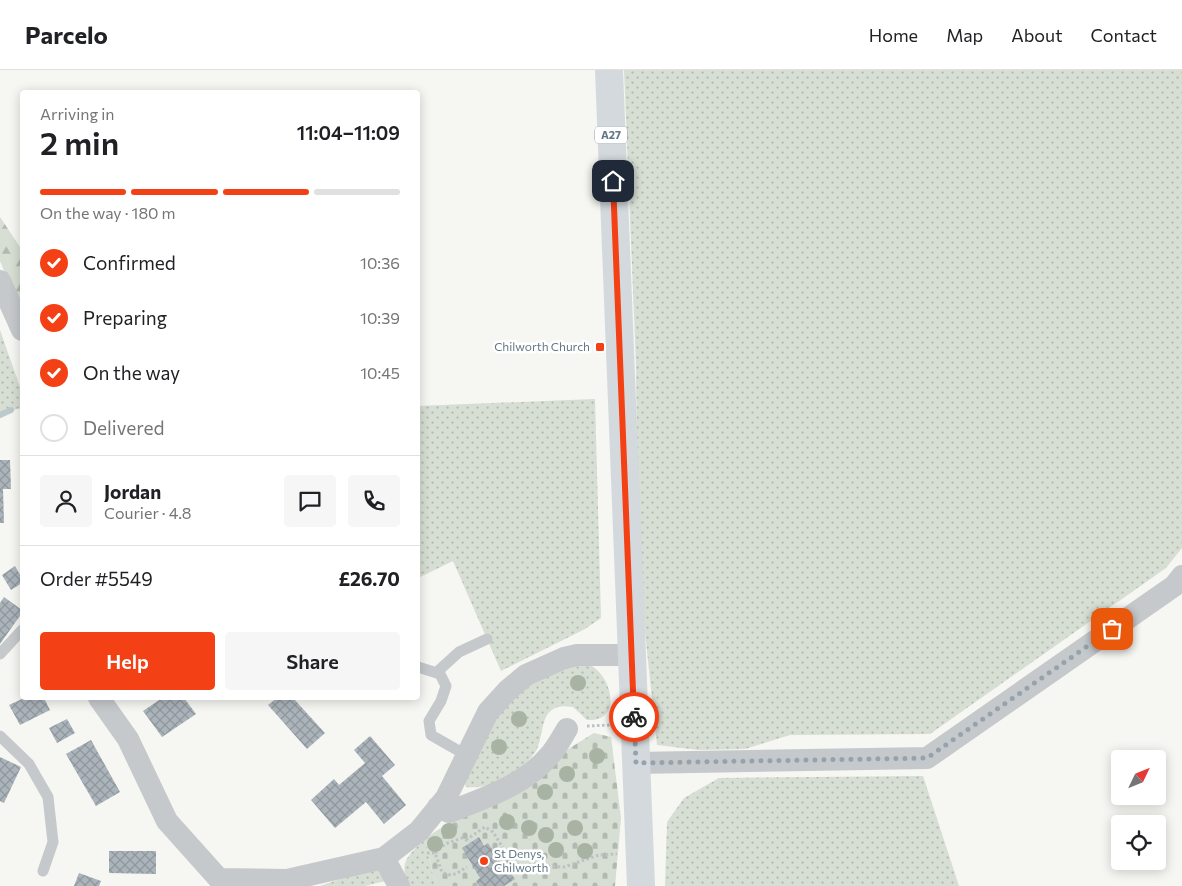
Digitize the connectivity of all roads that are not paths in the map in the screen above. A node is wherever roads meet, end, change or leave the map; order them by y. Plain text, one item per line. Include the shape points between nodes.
1 (608, 70) edge
2 (0, 281) edge
3 (20, 326) edge
4 (1182, 576) edge
5 (20, 632) edge
6 (487, 639) dead end
7 (0, 654) edge
8 (632, 655) junction
9 (420, 668) edge
10 (437, 672) junction
11 (100, 700) edge
12 (567, 729) road end
13 (0, 736) edge
14 (466, 755) junction
15 (636, 763) junction
16 (438, 807) junction
17 (384, 858) junction
18 (43, 870) dead end
19 (213, 883) edge
20 (399, 886) edge
21 (641, 886) edge

1 - 8 main road, A27
2 - 3 street
4 - 15 street via 1174,586 927,758
5 - 7 lane
6 - 10 lane via 459,652
8 - 14 street via 577,655 526,675 488,712
8 - 15 main road, A27
9 - 10 lane
10 - 14 lane via 446,686 429,721 431,735
11 - 19 street via 128,740 167,821
12 - 16 street via 552,754 532,773 449,812
13 - 18 lane via 29,764 48,798 53,842
14 - 16 street via 446,798
15 - 21 main road, A27
16 - 17 street via 419,831
17 - 19 street via 287,880
17 - 20 street

